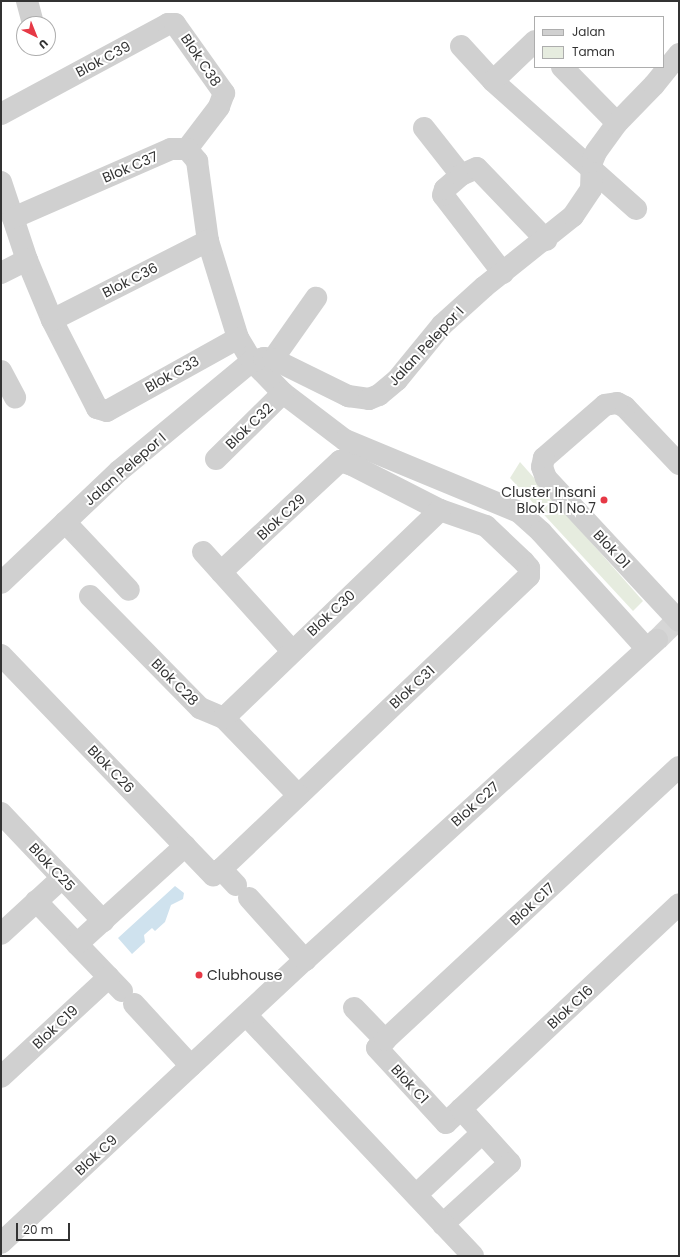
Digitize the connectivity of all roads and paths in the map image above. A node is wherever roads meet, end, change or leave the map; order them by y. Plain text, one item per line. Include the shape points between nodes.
1 (174, 26) joint
2 (534, 42) edge
3 (461, 46) dead end
4 (679, 54) edge
5 (563, 68) edge
6 (493, 81) junction
7 (1, 114) edge
8 (617, 123) junction
9 (424, 128) dead end
10 (187, 149) junction
11 (591, 170) junction
12 (461, 175) junction
13 (1, 182) edge
14 (636, 209) dead end
15 (12, 218) junction
16 (546, 240) junction
17 (208, 241) junction
18 (27, 260) junction
19 (1, 273) edge
20 (503, 273) junction
21 (316, 298) dead end
22 (52, 320) junction
23 (238, 338) junction
24 (273, 360) junction
25 (252, 362) junction
26 (1, 371) edge
27 (282, 393) junction
28 (16, 397) dead end
29 (216, 459) dead end
30 (679, 464) edge
31 (440, 510) junction
32 (65, 522) junction
33 (203, 552) dead end
34 (221, 572) junction
35 (1, 583) edge
36 (129, 590) dead end
37 (90, 596) dead end
38 (668, 629) edge
39 (292, 651) junction
40 (1, 655) edge
41 (224, 718) junction
42 (679, 767) edge
43 (298, 795) junction
44 (1, 813) edge
45 (185, 846) junction
46 (221, 869) junction
47 (62, 878) junction
48 (36, 901) junction
49 (679, 904) edge
50 (103, 921) junction
51 (1, 934) edge
52 (77, 944) junction
53 (305, 960) junction
54 (121, 991) junction
55 (354, 1008) dead end
56 (246, 1015) junction
57 (385, 1040) junction
58 (191, 1066) junction
59 (1, 1077) edge
60 (461, 1109) junction
61 (482, 1133) junction
62 (416, 1195) junction
63 (443, 1224) junction
64 (1, 1243) edge
65 (473, 1256) edge

1 - 7 street, Blok C39
1 - 10 street, Blok C38 via 224,93 219,107
2 - 6 street
3 - 6 street
4 - 8 street, Jalan Pelepor I via 654,85
5 - 8 street
6 - 11 street
8 - 11 street, Jalan Pelepor I via 596,152
9 - 12 street
10 - 15 street, Blok C37 via 171,149
10 - 17 street via 197,160
11 - 14 street
11 - 16 street, Jalan Pelepor I via 591,188 584,202
12 - 16 street via 477,168
12 - 20 street via 445,189 443,195
13 - 15 street
15 - 18 street
16 - 20 street, Jalan Pelepor I
17 - 22 street, Blok C36
17 - 23 street
18 - 19 street
18 - 22 street
20 - 24 street, Jalan Pelepor I via 442,325 397,380 379,395 368,399 348,396
21 - 24 street
22 - 23 street, Blok C33 via 97,408 107,411
23 - 25 street
24 - 25 street, Jalan Pelepor I via 264,358
25 - 27 street
25 - 32 street, Jalan Pelepor I via 120,471
26 - 28 street
27 - 29 street, Blok C32
27 - 38 street via 345,440 519,512 541,532
30 - 38 street, Blok D1 via 625,407 617,403 605,405 544,458 542,467 546,478
31 - 34 street, Blok C29 via 340,461
31 - 39 street, Blok C30
31 - 43 street, Blok C31 via 486,526 529,568 527,580
32 - 35 street, Jalan Pelepor I
32 - 36 street
33 - 34 street
34 - 39 street
37 - 41 street, Blok C28 via 200,708
38 - 53 street, Blok C27
39 - 41 street, Blok C30
40 - 45 street, Blok C26
41 - 43 street, Blok C28
42 - 57 street, Blok C17
43 - 46 street, Blok C31
44 - 47 street, Blok C25
45 - 46 street, Blok C26 via 214,876
45 - 50 street
46 - 53 street
47 - 48 street
47 - 50 street, Blok C25
48 - 51 street
48 - 52 street
49 - 60 street, Blok C16
50 - 52 street
52 - 54 street
53 - 56 street, Blok C27
54 - 58 street
54 - 59 street, Blok C19
55 - 57 street
56 - 58 street, Blok C9
56 - 62 street
57 - 60 street, Blok C1 via 377,1048 446,1123
58 - 64 street, Blok C9
60 - 61 street
61 - 62 street
61 - 63 street via 510,1163
62 - 63 street
63 - 65 street

